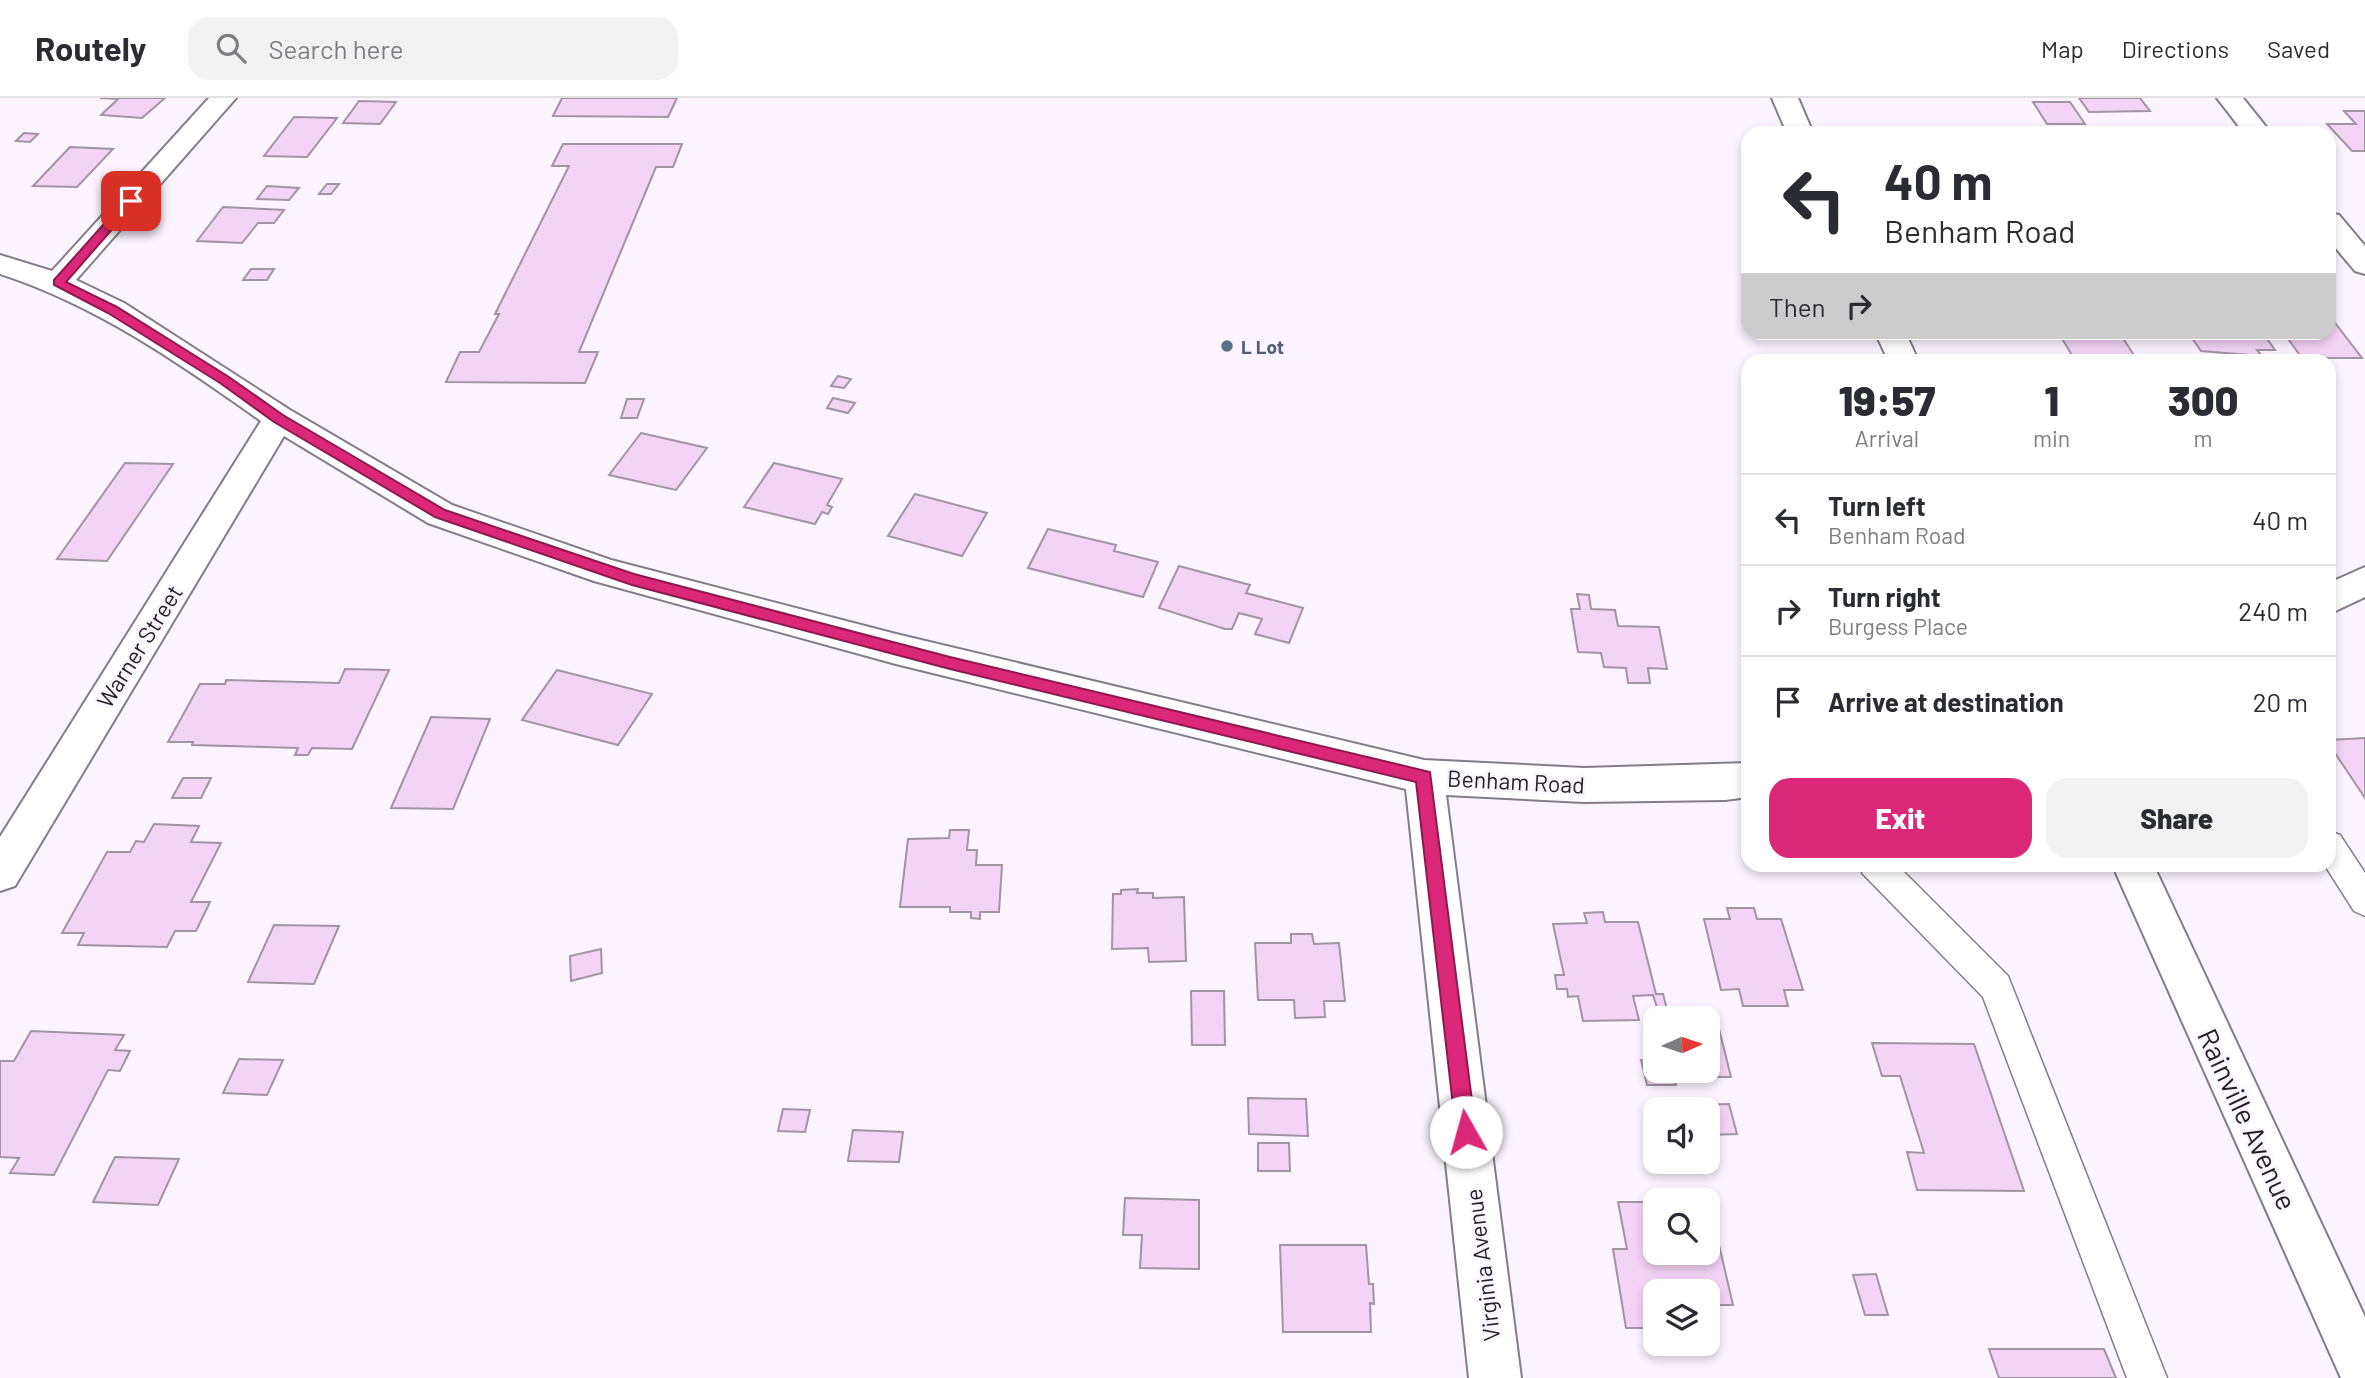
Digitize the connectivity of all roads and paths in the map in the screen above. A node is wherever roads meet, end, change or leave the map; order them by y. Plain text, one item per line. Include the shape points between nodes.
1 (223, 98) edge
2 (1784, 98) edge
3 (2230, 98) edge
4 (1797, 126) edge
5 (2252, 126) edge
6 (2336, 230) edge
7 (0, 264) edge
8 (2365, 265) edge
9 (58, 283) junction
10 (279, 418) junction
11 (2365, 580) edge
12 (2336, 596) edge
13 (1424, 777) junction
14 (1741, 781) edge
15 (2336, 856) edge
16 (1882, 872) edge
17 (2136, 872) edge
18 (0, 873) edge
19 (2365, 901) edge
20 (2365, 1374) edge
21 (1495, 1378) edge
22 (2147, 1378) edge

1 - 9 street
2 - 4 street
3 - 5 street
6 - 8 street
7 - 9 street, Benham Road
9 - 10 street, Benham Road via 113,310
10 - 13 street, Benham Road via 440,513 606,572 936,659
10 - 18 street, Warner Street
11 - 12 street
13 - 14 street, Benham Road via 1584,785
13 - 21 street, Virginia Avenue
15 - 19 lane
16 - 22 lane via 1996,987
17 - 20 street, Rainville Avenue

